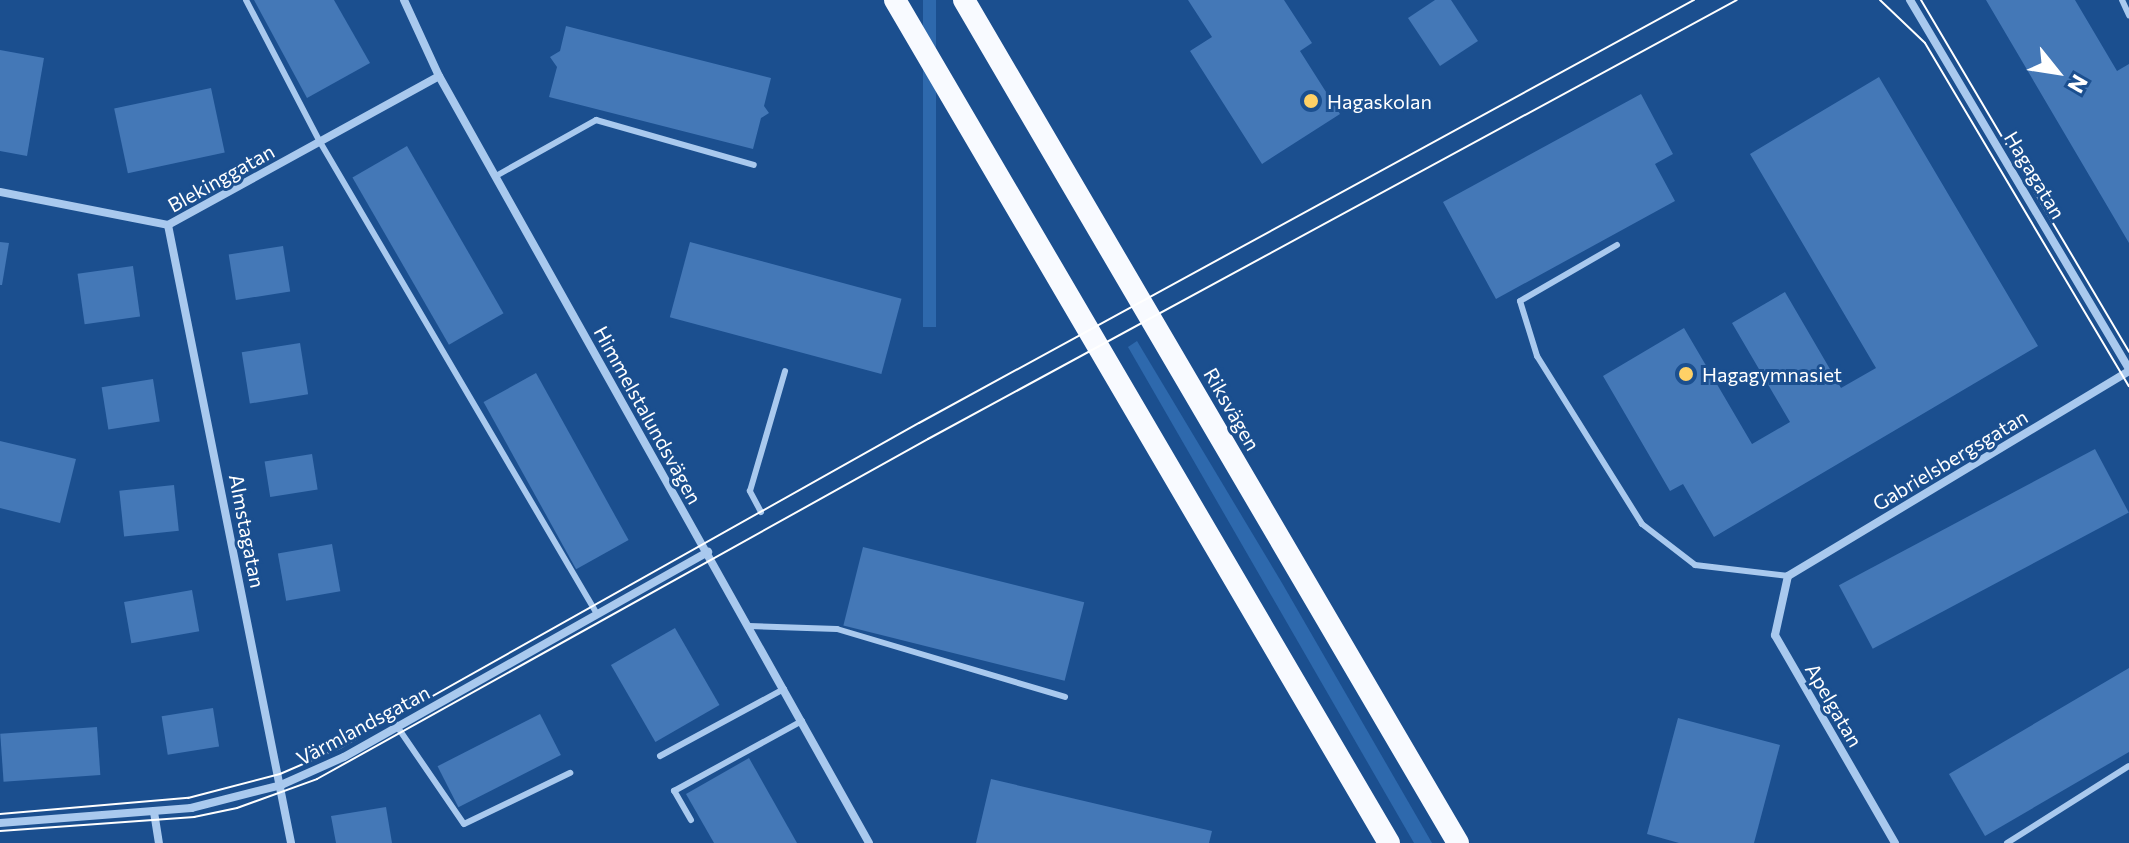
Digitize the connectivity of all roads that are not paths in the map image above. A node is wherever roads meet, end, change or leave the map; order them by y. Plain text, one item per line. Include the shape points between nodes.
1 (246, 0) edge
2 (404, 0) edge
3 (895, 0) edge
4 (964, 0) edge
5 (1910, 0) edge
6 (2122, 0) edge
7 (2129, 15) edge
8 (439, 76) junction
9 (320, 142) junction
10 (754, 165) dead end
11 (496, 176) junction
12 (0, 192) edge
13 (168, 225) junction
14 (1617, 245) dead end
15 (2129, 370) edge
16 (785, 371) dead end
17 (761, 512) dead end
18 (708, 552) junction
19 (1788, 576) junction
20 (597, 614) junction
21 (749, 626) junction
22 (784, 689) junction
23 (1065, 697) dead end
24 (802, 721) junction
25 (394, 723) junction
26 (660, 756) dead end
27 (2129, 766) edge
28 (570, 773) dead end
29 (281, 785) junction
30 (154, 812) junction
31 (691, 820) dead end
32 (0, 823) edge
33 (159, 843) edge
34 (291, 843) edge
35 (869, 843) edge
36 (1389, 843) edge
37 (1458, 843) edge
38 (1895, 843) edge
39 (2007, 843) edge

1 - 9 lane
2 - 8 street, Himmelstalundsvägen
3 - 36 highway
4 - 37 highway, Riksvägen
5 - 15 street, Hagagatan
6 - 7 lane
8 - 9 street, Blekinggatan
8 - 11 street, Himmelstalundsvägen
9 - 13 street, Blekinggatan
9 - 20 lane
10 - 11 lane via 596,120
11 - 18 street, Himmelstalundsvägen
12 - 13 street, Blekinggatan
13 - 29 street, Almstagatan
14 - 19 lane via 1520,301 1537,356 1642,524 1695,565
15 - 19 street, Gabrielsbergsgatan
16 - 17 lane via 750,491
18 - 20 street, Värmlandsgatan
18 - 21 street, Himmelstalundsvägen
19 - 38 street, Apelgatan via 1775,635
20 - 25 street, Värmlandsgatan
21 - 22 street, Himmelstalundsvägen
21 - 23 lane via 837,629
22 - 24 street, Himmelstalundsvägen
22 - 26 lane
24 - 31 lane via 674,791
24 - 35 street, Himmelstalundsvägen
25 - 28 lane via 464,824
25 - 29 street, Värmlandsgatan
27 - 39 lane
29 - 30 street, Värmlandsgatan
29 - 34 street, Almstagatan
30 - 32 street, Värmlandsgatan
30 - 33 street

